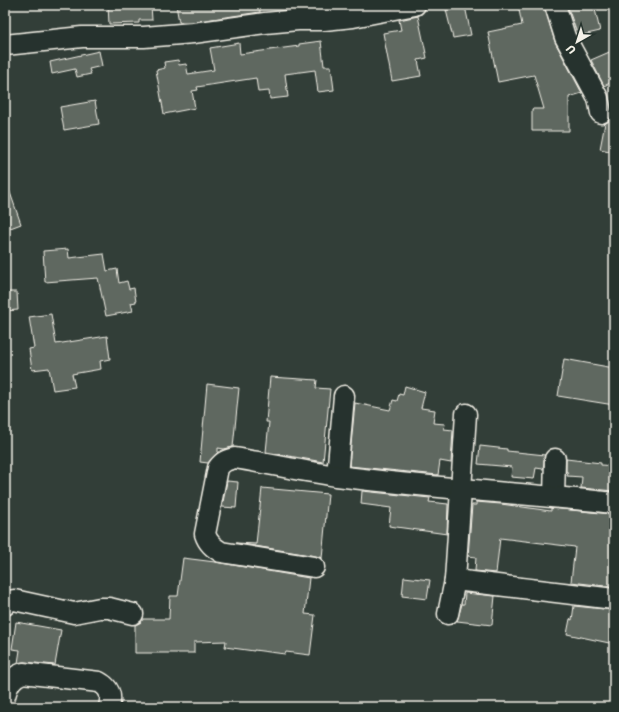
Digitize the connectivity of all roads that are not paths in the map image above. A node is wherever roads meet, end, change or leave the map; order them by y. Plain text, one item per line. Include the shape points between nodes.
1 (415, 5) edge
2 (555, 5) edge
3 (392, 7) edge
4 (5, 45) edge
5 (601, 113) dead end
6 (344, 396) dead end
7 (466, 414) dead end
8 (555, 459) dead end
9 (337, 476) junction
10 (462, 489) junction
11 (554, 497) junction
12 (614, 503) edge
13 (314, 567) dead end
14 (455, 580) junction
15 (614, 599) edge
16 (5, 605) edge
17 (133, 614) dead end
18 (448, 614) dead end
19 (5, 696) edge
20 (108, 707) edge

1 - 3 street
2 - 5 street via 565,37 598,98
3 - 4 street via 354,18 265,23 144,37 82,37
6 - 9 street
7 - 10 street
8 - 11 street
9 - 10 street
9 - 13 street via 235,458 226,460 218,468 205,534 213,548 221,552
10 - 11 street
10 - 14 street
11 - 12 street
14 - 15 street
14 - 18 street
16 - 17 street via 8,601 14,600 74,613 109,608
19 - 20 street via 11,680 23,673 99,682 110,691

